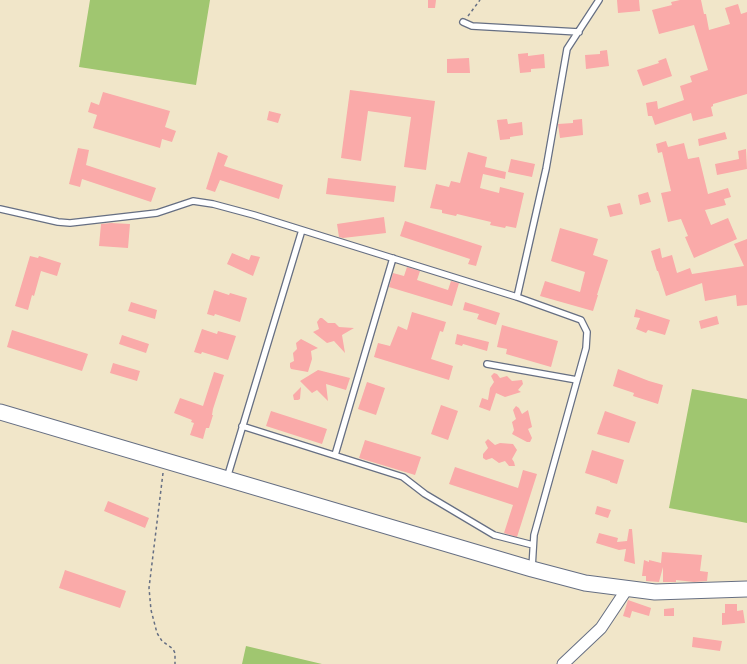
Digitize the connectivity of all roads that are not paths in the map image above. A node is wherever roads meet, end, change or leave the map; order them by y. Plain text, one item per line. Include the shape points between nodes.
1 (599, 0) edge
2 (463, 22) road end
3 (579, 32) junction
4 (0, 209) edge
5 (302, 230) junction
6 (393, 258) junction
7 (517, 297) junction
8 (487, 364) dead end
9 (577, 380) junction
10 (0, 412) edge
11 (242, 426) junction
12 (335, 455) junction
13 (227, 478) junction
14 (533, 545) junction
15 (532, 569) junction
16 (628, 588) junction
17 (747, 589) edge
18 (563, 664) edge

1 - 3 lane
2 - 3 lane via 472,26
3 - 7 lane via 567,49 546,169
4 - 5 lane via 70,223 157,213 193,201 213,204
5 - 6 lane
5 - 11 lane
6 - 7 lane
6 - 12 lane
7 - 9 lane via 580,320 587,332 586,348
8 - 9 lane
9 - 14 lane
10 - 13 main road
11 - 12 lane
11 - 13 lane
12 - 14 lane via 404,477 425,494 494,535
13 - 15 main road
14 - 15 lane
15 - 16 main road via 585,583
16 - 17 main road via 655,592
16 - 18 street via 601,628

